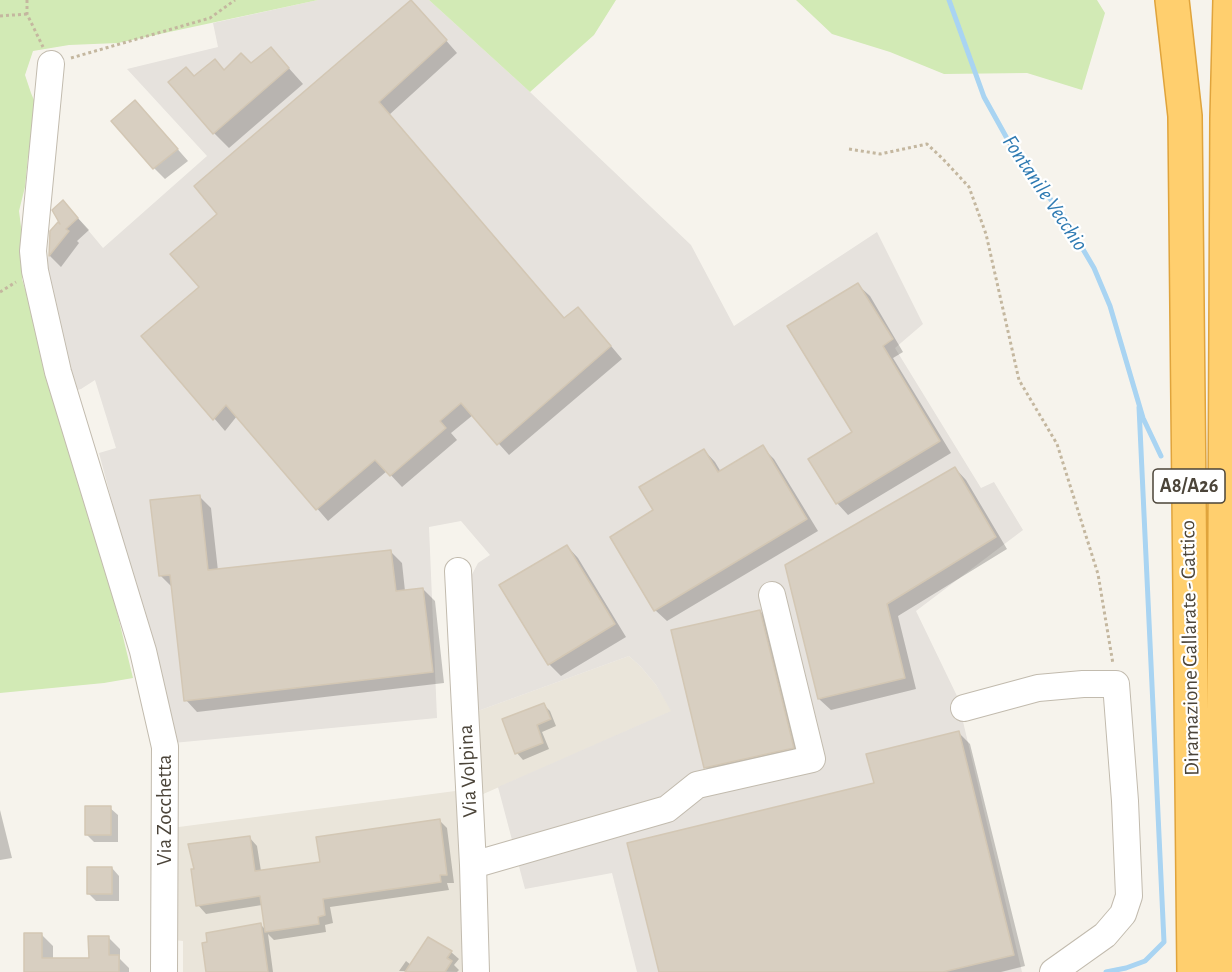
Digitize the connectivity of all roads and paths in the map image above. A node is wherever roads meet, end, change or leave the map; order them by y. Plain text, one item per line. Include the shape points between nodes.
1 (27, 0) edge
2 (235, 0) edge
3 (1172, 0) edge
4 (1230, 0) edge
5 (27, 14) junction
6 (0, 16) edge
7 (51, 64) junction
8 (849, 149) dead end
9 (458, 571) dead end
10 (772, 596) dead end
11 (1116, 684) junction
12 (964, 708) dead end
13 (473, 865) junction
14 (164, 972) edge
15 (476, 972) edge
16 (1053, 972) edge
17 (1194, 972) edge
18 (1223, 972) edge

1 - 5 path
2 - 7 path via 210,18
3 - 17 highway, Diramazione Gallarate - Gattico / A8/A26 via 1185,116
4 - 18 highway, Diramazione Gallarate - Gattico / A8/A26
5 - 6 path
5 - 7 path
7 - 14 street, Via Zocchetta via 33,251 37,286 58,372 143,651 165,747
8 - 11 path via 880,154 927,144 969,187 986,234 1019,380 1057,444 1098,573
9 - 13 street, Via Volpina
10 - 13 street via 812,759 698,785 667,809
11 - 12 street via 1038,688
11 - 16 street via 1129,896 1123,914 1105,935
13 - 15 street, Via Volpina

